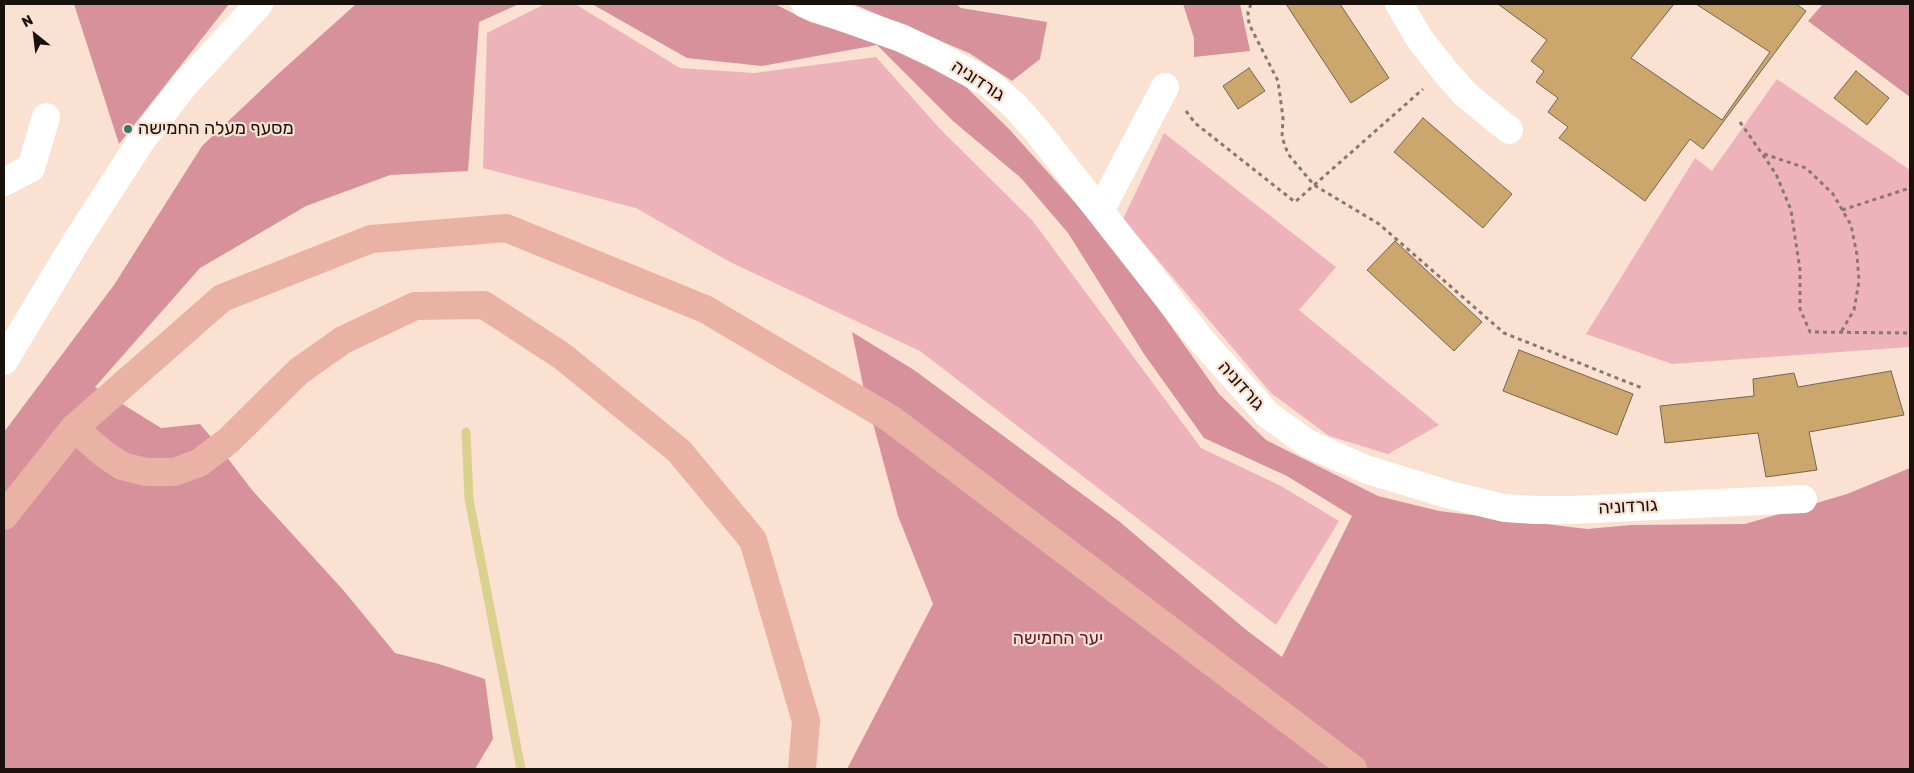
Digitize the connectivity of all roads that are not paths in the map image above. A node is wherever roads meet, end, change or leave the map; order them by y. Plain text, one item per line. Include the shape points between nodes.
1 (259, 4) edge
2 (805, 4) edge
3 (1399, 4) edge
4 (1165, 86) road end
5 (46, 117) dead end
6 (1509, 130) dead end
7 (4, 182) edge
8 (1100, 211) junction
9 (4, 361) edge
10 (74, 428) junction
11 (1803, 499) dead end
12 (4, 516) edge
13 (802, 769) edge
14 (1353, 769) edge

1 - 9 street via 186,84 141,141
2 - 8 street, גורדוניה via 901,38 988,84 1015,106
3 - 6 street via 1419,38 1444,70 1465,94
4 - 8 street
5 - 7 street via 31,168
8 - 11 street, גורדוניה via 1201,340 1268,415 1306,443 1365,468 1504,508 1536,510
10 - 12 main road
10 - 13 main road via 122,466 146,472 174,472 200,463 228,441 299,371 344,340 416,306 484,305 562,356 679,451 753,540 806,721
10 - 14 main road via 222,298 371,239 506,228 706,309 891,419

